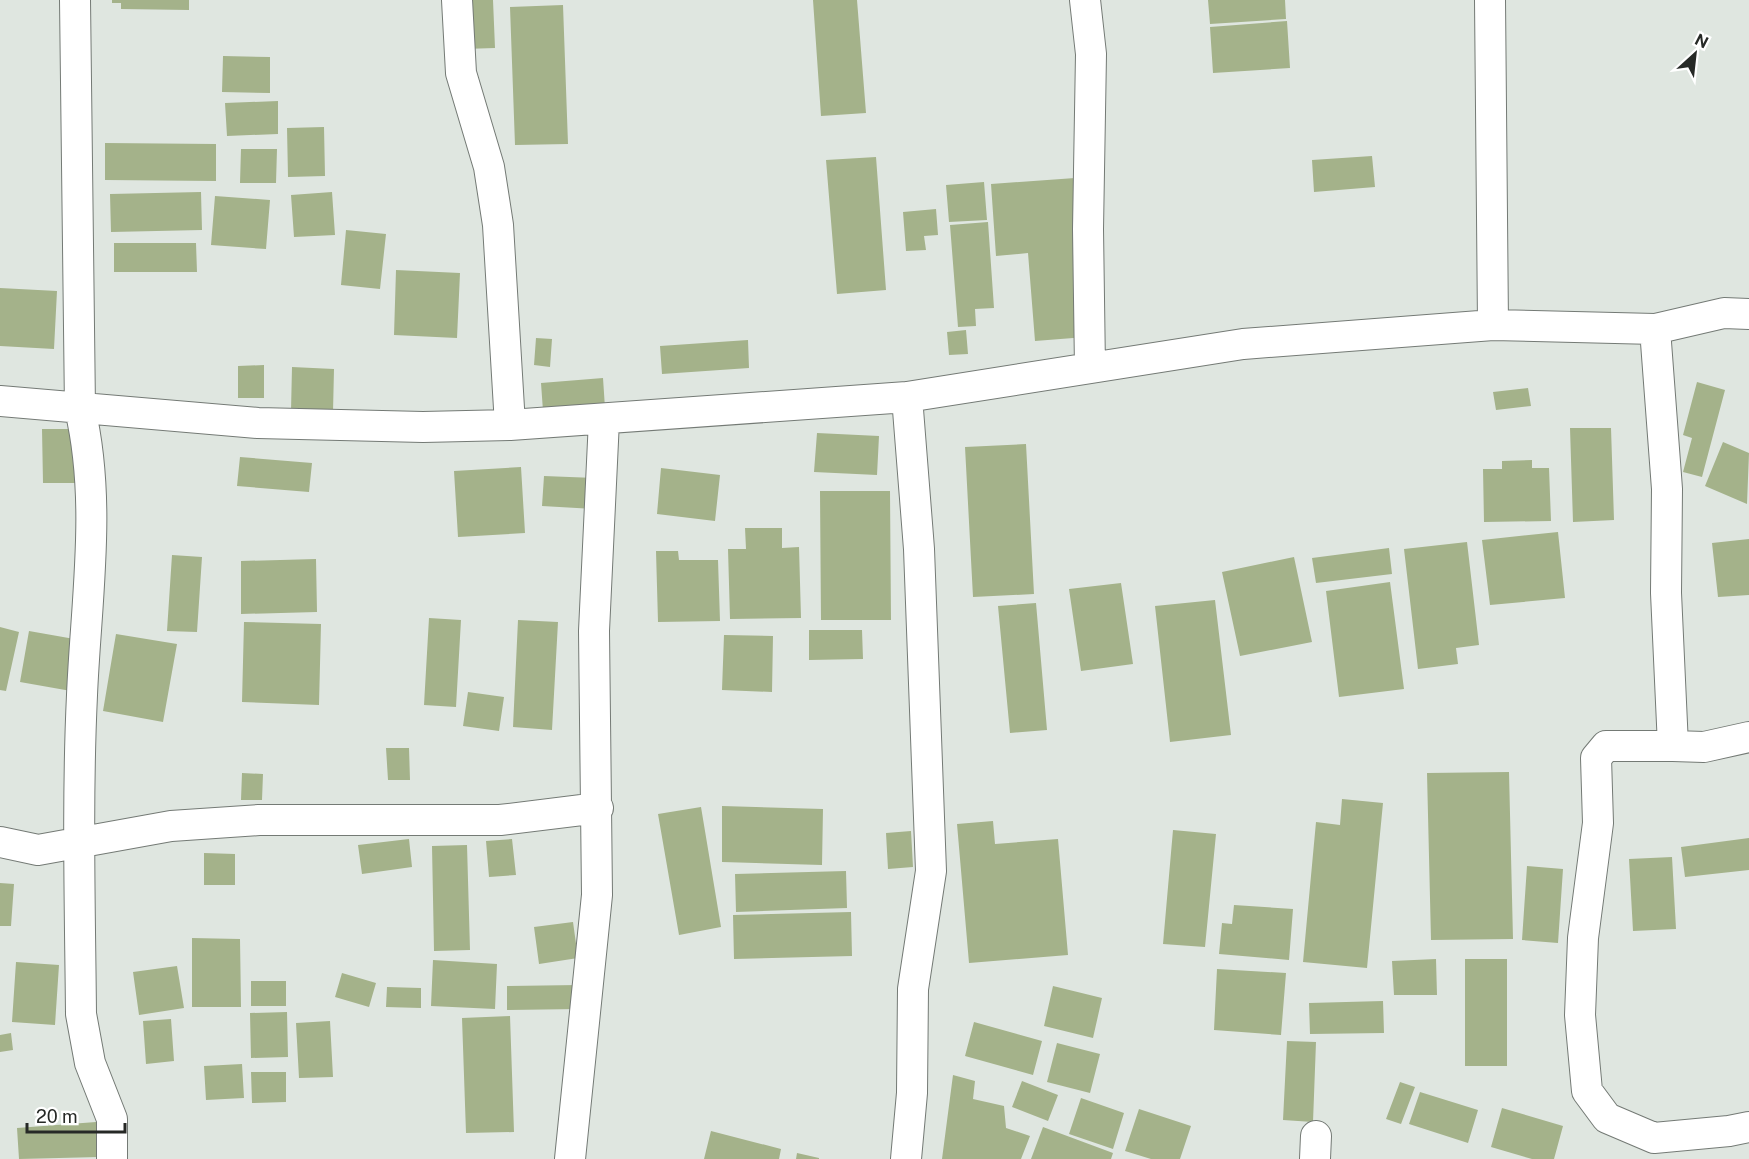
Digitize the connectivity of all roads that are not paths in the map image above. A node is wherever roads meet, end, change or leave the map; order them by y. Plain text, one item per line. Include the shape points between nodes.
1 (75, 0) edge
2 (457, 0) edge
3 (1085, 0) edge
4 (1490, 0) edge
5 (1749, 314) edge
6 (1493, 325) junction
7 (1655, 329) junction
8 (1090, 368) junction
9 (907, 397) junction
10 (0, 401) edge
11 (80, 409) junction
12 (604, 420) junction
13 (510, 425) junction
14 (1749, 737) edge
15 (1672, 746) junction
16 (598, 808) junction
17 (0, 842) edge
18 (79, 843) junction
19 (1749, 1127) edge
20 (112, 1159) edge
21 (570, 1159) edge
22 (906, 1159) edge

1 - 11 street
2 - 13 street via 461,73 489,167 498,225
3 - 8 street via 1091,54
4 - 6 street
5 - 7 street via 1724,313
6 - 7 street
6 - 8 street via 1243,345
7 - 15 street via 1667,489 1666,594
8 - 9 street
9 - 12 street
9 - 22 street via 919,549 931,871 913,989 912,1093
10 - 11 street
11 - 13 street via 258,423
11 - 18 street via 89,448 92,492
12 - 13 street
12 - 16 street via 594,631
14 - 15 street via 1704,747
15 - 19 street via 1606,746 1596,758 1598,823 1583,938 1580,1016 1587,1091 1607,1118 1654,1138
16 - 18 street via 500,820 259,820 171,826
16 - 21 street via 597,895
17 - 18 street via 38,850
18 - 20 street via 81,1014 90,1063 112,1119

